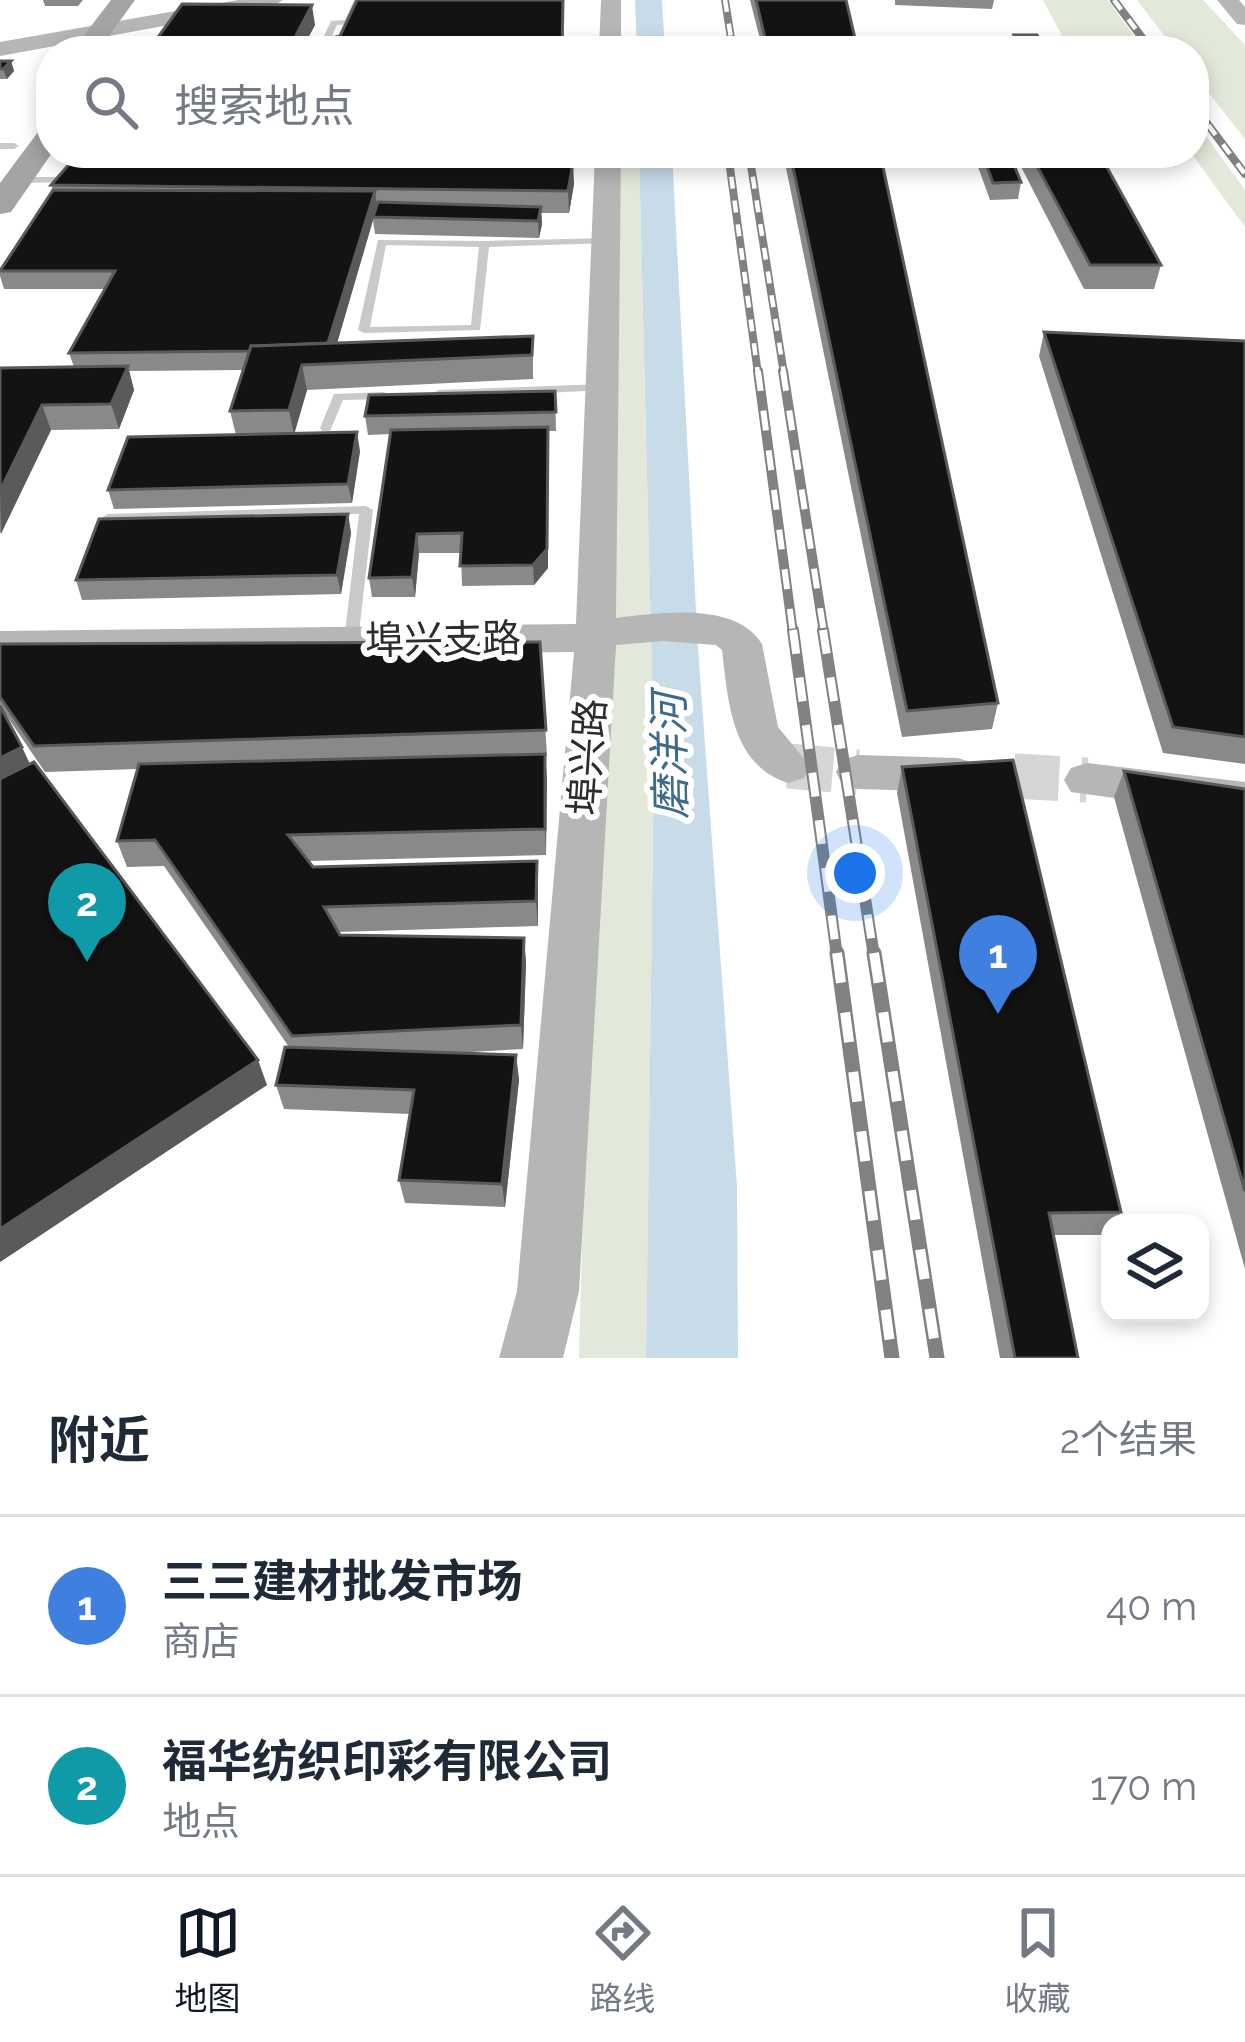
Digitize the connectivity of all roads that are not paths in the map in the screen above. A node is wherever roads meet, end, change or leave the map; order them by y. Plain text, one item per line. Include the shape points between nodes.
1 (123, 0) edge
2 (147, 0) edge
3 (273, 0) edge
4 (358, 0) edge
5 (610, 0) edge
6 (1227, 0) edge
7 (1245, 19) edge
8 (128, 26) junction
9 (103, 36) edge
10 (111, 36) edge
11 (328, 36) edge
12 (610, 36) edge
13 (36, 48) edge
14 (0, 50) edge
15 (36, 120) edge
16 (36, 145) edge
17 (6, 168) edge
18 (608, 168) edge
19 (81, 180) edge
20 (606, 241) junction
21 (484, 244) junction
22 (603, 388) junction
23 (326, 428) edge
24 (108, 518) edge
25 (596, 634) junction
26 (351, 640) junction
27 (0, 645) edge
28 (788, 766) dead end
29 (858, 772) tunnel mouth
30 (992, 776) tunnel mouth
31 (1087, 780) tunnel mouth
32 (1245, 799) edge
33 (531, 1358) edge

1 - 9 main road
2 - 8 main road
3 - 8 street
4 - 11 lane via 349,22 334,23
5 - 12 street
6 - 7 street
8 - 10 main road
13 - 14 street
15 - 17 main road
16 - 17 main road
17 - 19 lane
18 - 20 street, 埠兴路
20 - 21 lane
20 - 22 street, 埠兴路
21 - 21 lane via 382,242 364,329 476,328
22 - 23 lane via 338,397
22 - 25 street, 埠兴路
24 - 26 lane via 366,510
25 - 26 street, 埠兴支路
25 - 28 street, 埠兴支路 via 711,629 736,636 755,734
25 - 33 street, 埠兴路 via 548,1291
26 - 27 street, 埠兴支路
29 - 30 street
31 - 32 street

